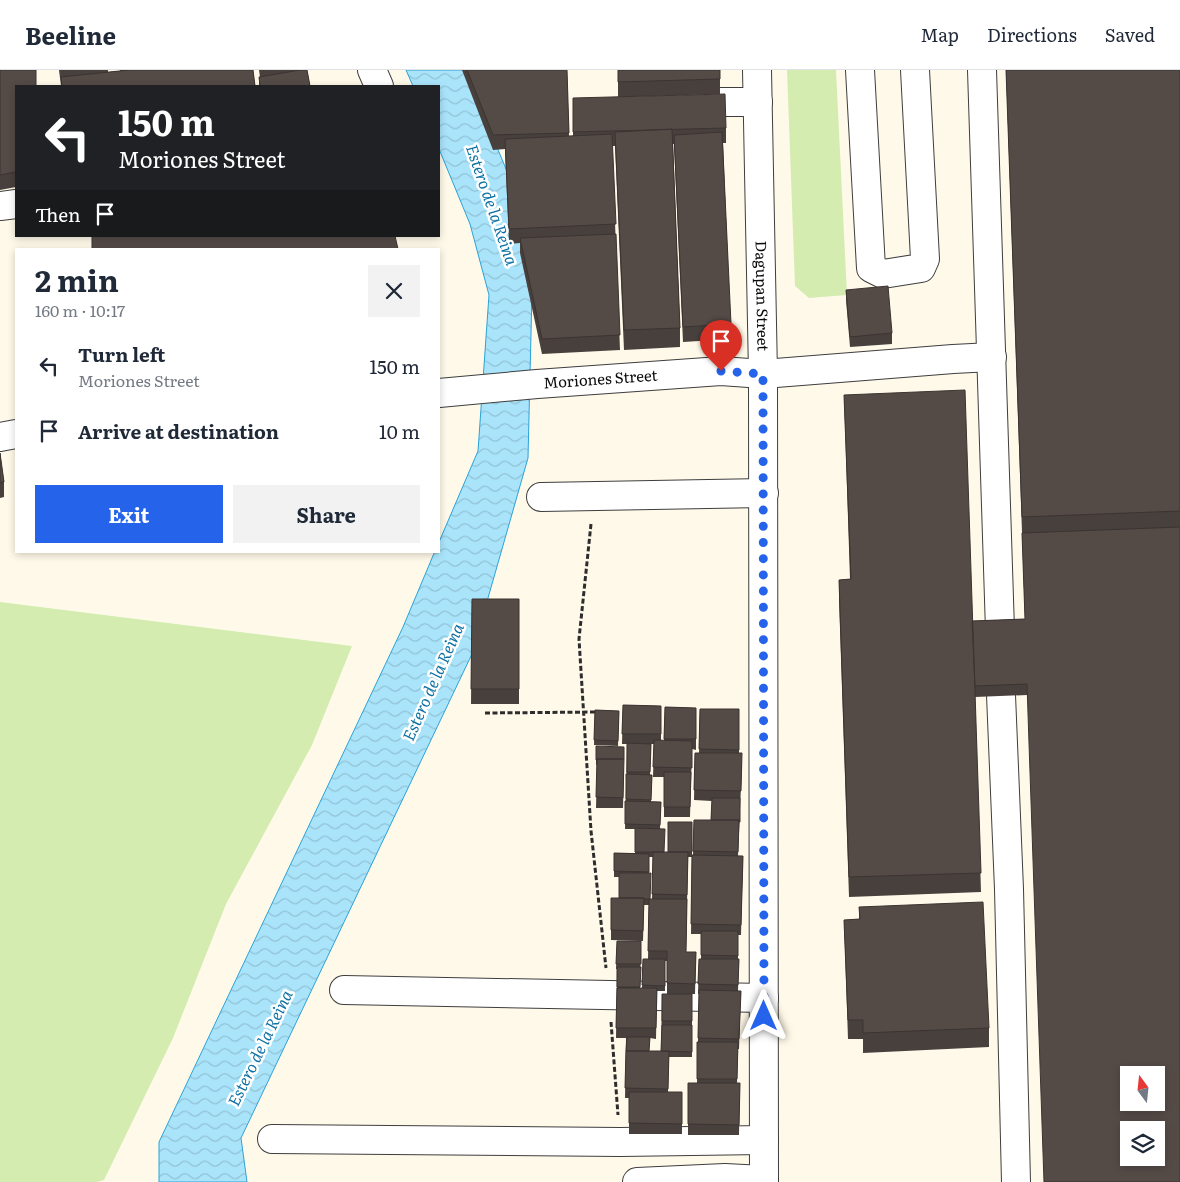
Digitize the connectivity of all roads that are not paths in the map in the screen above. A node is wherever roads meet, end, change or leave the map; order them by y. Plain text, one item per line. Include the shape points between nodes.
1 (372, 70) edge
2 (757, 70) edge
3 (860, 70) edge
4 (915, 70) edge
5 (982, 70) edge
6 (379, 85) edge
7 (758, 102) junction
8 (660, 103) edge
9 (15, 204) edge
10 (0, 206) edge
11 (992, 357) junction
12 (763, 374) junction
13 (440, 393) edge
14 (15, 434) edge
15 (0, 437) edge
16 (764, 493) junction
17 (541, 497) dead end
18 (1000, 630) edge
19 (1001, 695) edge
20 (344, 990) dead end
21 (764, 998) junction
22 (272, 1139) dead end
23 (764, 1140) junction
24 (764, 1181) edge
25 (637, 1182) edge
26 (1016, 1182) edge

1 - 6 street
2 - 7 street, Dagupan Street
3 - 4 street via 870,268 882,274 921,268 925,258
5 - 11 street
7 - 8 street
7 - 12 street, Dagupan Street
9 - 10 street
11 - 12 street, Moriones Street
11 - 18 street
12 - 13 street, Moriones Street via 721,371
12 - 16 street, Dagupan Street
14 - 15 street
16 - 17 street
16 - 21 street, Dagupan Street
19 - 26 street
20 - 21 street
21 - 23 street, Dagupan Street
22 - 23 street
23 - 24 street, Dagupan Street
24 - 25 street via 725,1178

